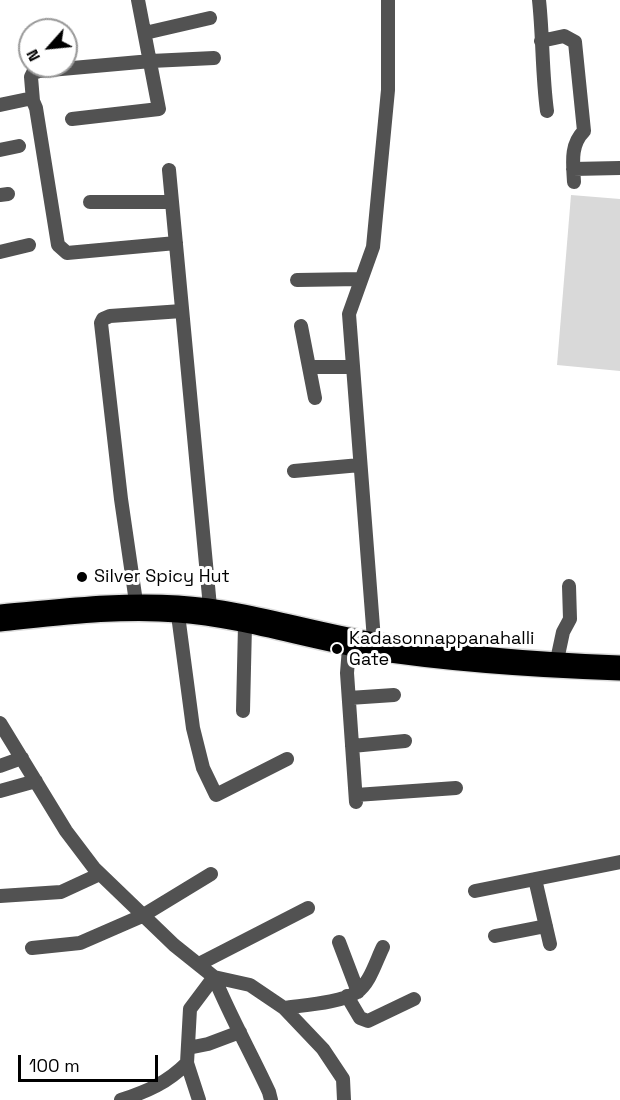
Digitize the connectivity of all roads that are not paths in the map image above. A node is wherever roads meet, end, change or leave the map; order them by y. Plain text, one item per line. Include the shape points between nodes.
1 (138, 0) edge
2 (388, 0) edge
3 (539, 0) edge
4 (210, 18) dead end
5 (145, 33) junction
6 (541, 41) junction
7 (214, 58) dead end
8 (151, 61) junction
9 (33, 101) junction
10 (0, 105) edge
11 (547, 111) dead end
12 (72, 119) dead end
13 (19, 146) dead end
14 (0, 150) edge
15 (620, 168) edge
16 (170, 170) dead end
17 (90, 202) dead end
18 (172, 202) junction
19 (176, 243) junction
20 (29, 244) dead end
21 (0, 252) edge
22 (362, 279) junction
23 (297, 280) dead end
24 (182, 311) junction
25 (302, 326) dead end
26 (309, 367) junction
27 (353, 367) junction
28 (315, 398) dead end
29 (360, 465) junction
30 (294, 471) dead end
31 (569, 586) dead end
32 (136, 602) junction
33 (210, 607) junction
34 (178, 609) junction
35 (0, 612) edge
36 (0, 624) edge
37 (245, 625) junction
38 (373, 646) junction
39 (349, 648) junction
40 (557, 660) junction
41 (620, 663) edge
42 (620, 673) edge
43 (394, 694) dead end
44 (349, 698) junction
45 (243, 711) dead end
46 (0, 723) edge
47 (405, 741) dead end
48 (352, 746) junction
49 (22, 758) junction
50 (287, 759) dead end
51 (0, 766) edge
52 (36, 781) junction
53 (456, 788) dead end
54 (0, 791) edge
55 (620, 862) edge
56 (100, 874) junction
57 (211, 874) dead end
58 (535, 879) junction
59 (475, 891) dead end
60 (0, 897) edge
61 (308, 908) dead end
62 (142, 916) junction
63 (546, 926) junction
64 (495, 936) dead end
65 (339, 942) dead end
66 (550, 944) dead end
67 (383, 947) dead end
68 (32, 948) dead end
69 (199, 964) junction
70 (214, 977) junction
71 (352, 994) junction
72 (414, 999) dead end
73 (284, 1008) junction
74 (240, 1032) junction
75 (188, 1048) junction
76 (187, 1062) junction
77 (124, 1100) edge
78 (199, 1100) edge
79 (271, 1100) edge
80 (344, 1100) edge

1 - 5 street
2 - 22 street via 387,101 373,248
3 - 6 street
4 - 5 street
5 - 8 street
6 - 11 street
6 - 15 street via 564,36 575,42 584,131 573,150 574,176
7 - 8 street
8 - 9 street via 33,73
8 - 12 street via 159,109
9 - 10 street
9 - 19 street via 61,250 67,253
13 - 14 street
16 - 18 street
17 - 18 street
18 - 19 street
19 - 24 street
20 - 21 street
22 - 23 street
22 - 27 street via 349,314
24 - 32 street via 110,316 101,323
24 - 33 street
25 - 26 street
26 - 27 street
26 - 28 street
27 - 29 street
29 - 30 street
29 - 38 street
31 - 40 street via 570,619
32 - 34 main road
32 - 35 main road
33 - 34 main road
33 - 38 main road
34 - 36 main road
34 - 37 main road
34 - 50 street via 193,728 202,768 216,795
37 - 39 main road
37 - 45 street
38 - 39 main road
38 - 40 main road
38 - 42 main road via 448,662
39 - 44 street
40 - 41 main road
43 - 44 street
44 - 48 street
46 - 49 street
47 - 48 street
48 - 53 street via 356,799
49 - 51 street
49 - 52 street
52 - 54 street
52 - 56 street via 66,831
55 - 58 street
56 - 60 street via 62,892
56 - 62 street
57 - 62 street
58 - 59 street
58 - 63 street
61 - 69 street
62 - 68 street via 80,943
62 - 69 street
63 - 64 street
63 - 66 street
65 - 71 street
67 - 71 street via 369,977
69 - 70 street
70 - 73 street via 250,985
70 - 74 street
70 - 75 street via 190,1010
71 - 72 street via 360,1018 368,1021
71 - 73 street
73 - 80 street via 323,1049 343,1079
74 - 75 street
74 - 79 street
75 - 76 street
76 - 77 street via 172,1078
76 - 78 street

